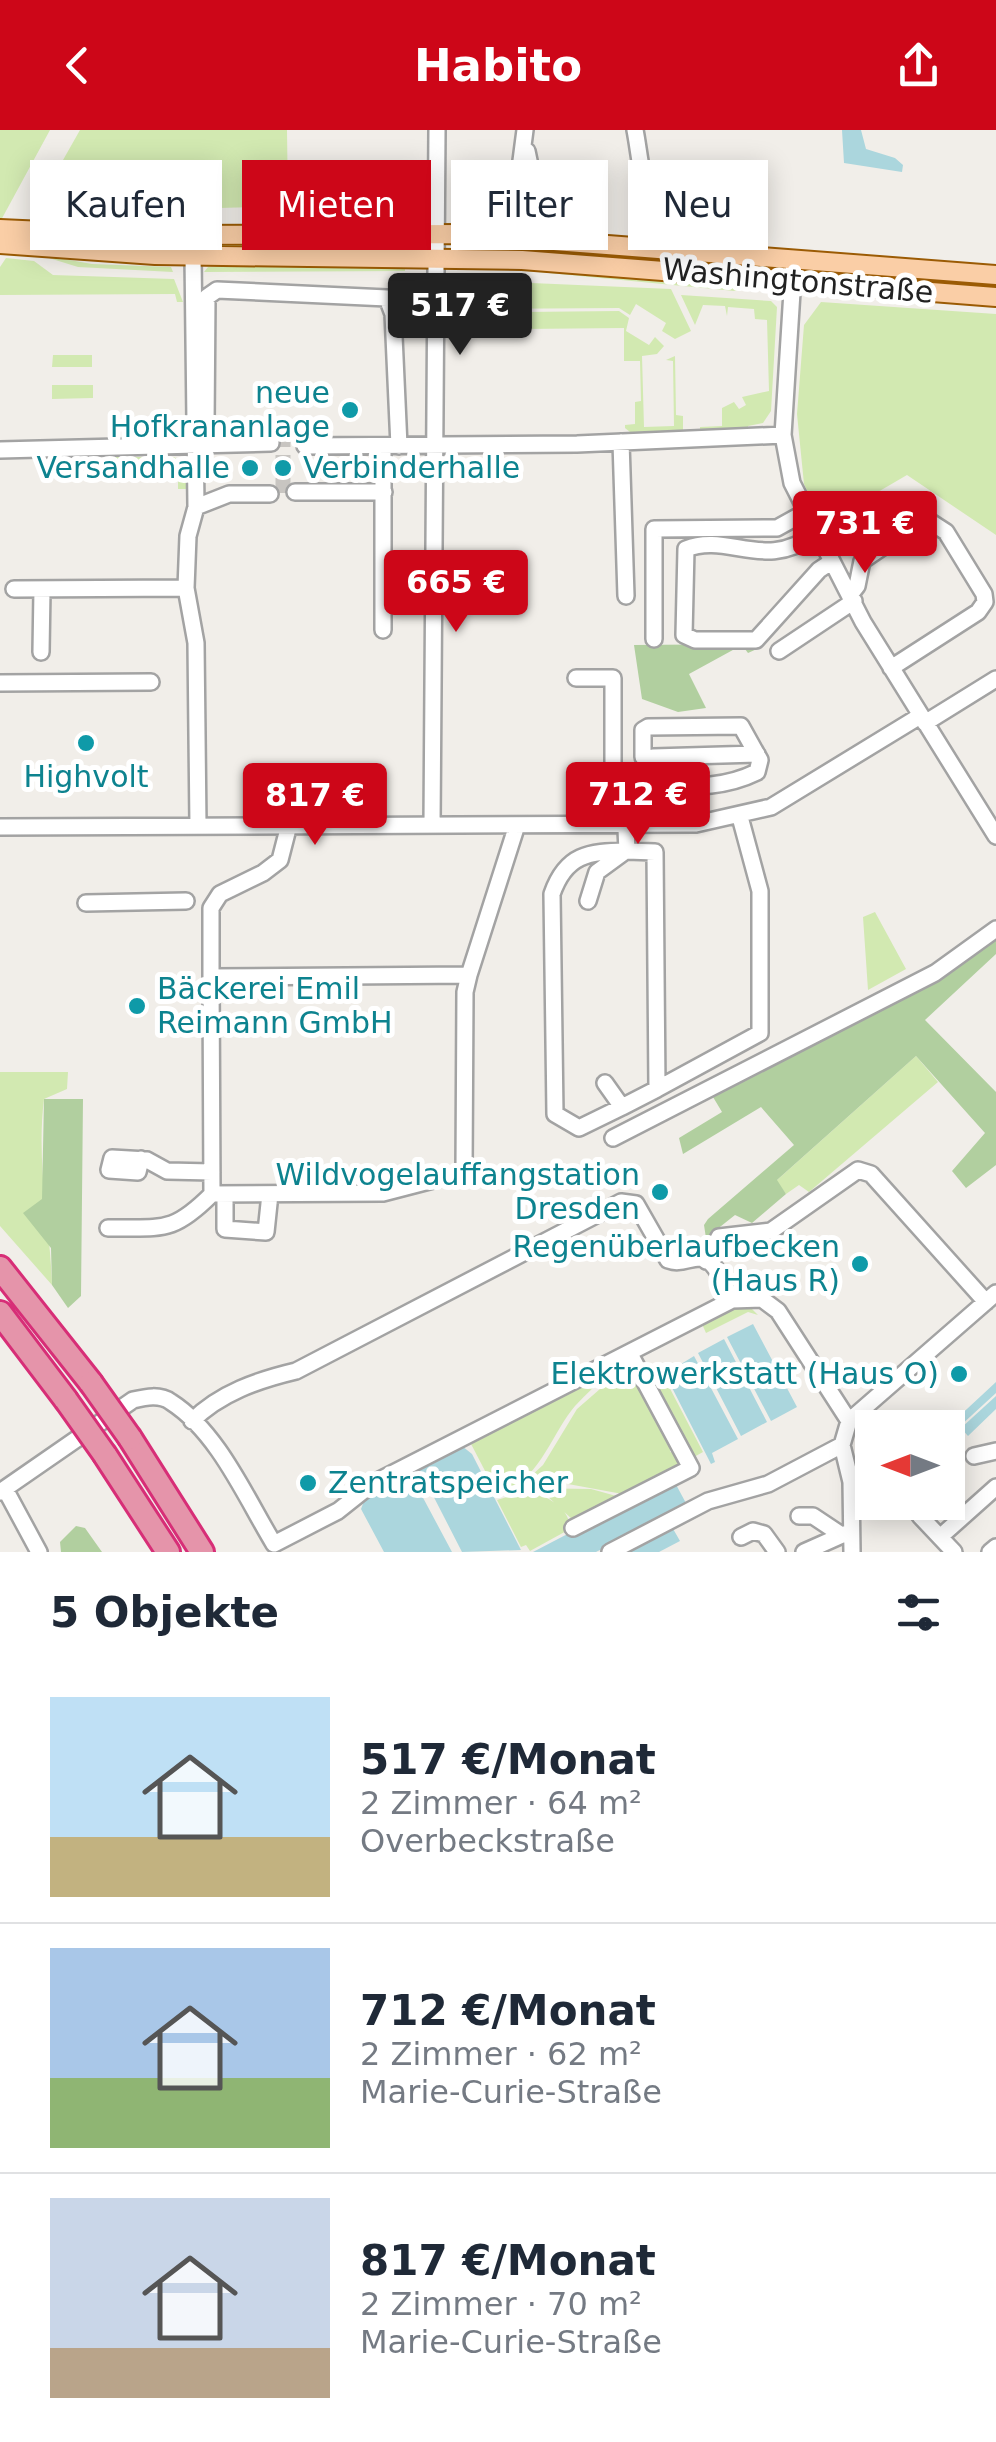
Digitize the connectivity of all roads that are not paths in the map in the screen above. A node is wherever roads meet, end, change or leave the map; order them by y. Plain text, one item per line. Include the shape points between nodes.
1 (437, 130) edge
2 (526, 130) edge
3 (635, 130) edge
4 (526, 148) junction
5 (523, 160) edge
6 (529, 160) edge
7 (642, 160) edge
8 (438, 233) junction
9 (451, 234) edge
10 (7, 237) edge
11 (666, 250) edge
12 (678, 250) edge
13 (703, 252) joint
14 (193, 256) junction
15 (438, 256) junction
16 (794, 260) junction
17 (688, 273) junction
18 (996, 276) edge
19 (793, 281) junction
20 (996, 297) edge
21 (783, 435) junction
22 (621, 442) junction
23 (271, 443) dead end
24 (221, 444) junction
25 (304, 446) dead end
26 (391, 446) junction
27 (435, 446) junction
28 (195, 447) junction
29 (0, 450) edge
30 (296, 492) dead end
31 (384, 492) junction
32 (270, 494) dead end
33 (196, 507) junction
34 (804, 513) junction
35 (815, 534) junction
36 (797, 548) junction
37 (831, 562) junction
38 (813, 577) junction
39 (186, 588) junction
40 (14, 589) dead end
41 (42, 590) junction
42 (626, 596) dead end
43 (852, 598) junction
44 (383, 630) dead end
45 (654, 639) dead end
46 (780, 651) dead end
47 (41, 652) dead end
48 (891, 668) junction
49 (576, 678) dead end
50 (996, 679) edge
51 (152, 682) dead end
52 (0, 684) edge
53 (923, 720) junction
54 (756, 754) junction
55 (648, 762) junction
56 (652, 785) junction
57 (624, 786) junction
58 (740, 816) junction
59 (517, 824) junction
60 (627, 824) junction
61 (289, 825) junction
62 (432, 825) junction
63 (198, 826) junction
64 (0, 827) edge
65 (996, 836) edge
66 (627, 852) junction
67 (588, 900) dead end
68 (186, 901) dead end
69 (86, 903) dead end
70 (996, 929) edge
71 (469, 976) junction
72 (210, 977) junction
73 (605, 1082) dead end
74 (657, 1089) junction
75 (622, 1107) junction
76 (613, 1138) dead end
77 (140, 1159) dead end
78 (212, 1172) junction
79 (218, 1194) junction
80 (270, 1194) junction
81 (108, 1228) dead end
82 (706, 1260) junction
83 (0, 1268) edge
84 (991, 1298) edge
85 (732, 1300) junction
86 (0, 1313) edge
87 (630, 1354) junction
88 (192, 1421) junction
89 (849, 1421) junction
90 (842, 1445) junction
91 (996, 1451) edge
92 (974, 1456) dead end
93 (996, 1487) edge
94 (2, 1490) edge
95 (799, 1516) dead end
96 (924, 1520) edge
97 (573, 1528) dead end
98 (845, 1533) junction
99 (741, 1537) dead end
100 (940, 1538) junction
101 (996, 1546) edge
102 (276, 1548) edge
103 (39, 1552) edge
104 (168, 1552) edge
105 (202, 1552) edge
106 (610, 1552) edge
107 (777, 1552) edge
108 (804, 1552) edge
109 (852, 1552) edge
110 (954, 1552) edge
111 (990, 1552) edge

1 - 8 street
2 - 4 street
3 - 7 street
4 - 5 street
4 - 6 street
8 - 9 main road, Washingtonstraße
8 - 10 main road, Washingtonstraße
8 - 15 street
10 - 14 main road, Washingtonstraße
11 - 17 street
12 - 13 main road, Washingtonstraße
13 - 16 main road, Washingtonstraße
14 - 15 main road, Washingtonstraße
14 - 28 street
15 - 17 main road, Washingtonstraße
15 - 27 street
16 - 18 main road, Washingtonstraße
16 - 19 street
17 - 19 main road, Washingtonstraße
19 - 20 main road, Washingtonstraße
19 - 21 street via 791,410
21 - 22 street
21 - 34 street
22 - 27 street
22 - 42 street
23 - 24 street
24 - 26 street via 206,426 207,297 217,290 387,298 393,314
24 - 28 street
25 - 26 street
26 - 27 street
26 - 31 street
27 - 62 street
28 - 29 street via 64,457
28 - 33 street
30 - 31 street
31 - 44 street
32 - 33 street via 228,494
33 - 39 street
34 - 35 street
34 - 45 street via 777,528 654,529
35 - 36 street
35 - 37 street
36 - 38 street
36 - 38 street via 686,549 684,635 756,640
37 - 38 street
37 - 43 street
39 - 41 street
39 - 63 street via 196,642
40 - 41 street
41 - 47 street
43 - 46 street
43 - 48 street
43 - 48 street via 862,561 929,521 946,532 984,594 978,612
48 - 53 street
49 - 57 street via 613,678 614,770
50 - 53 street
51 - 52 street
53 - 58 street via 772,807
53 - 65 street
54 - 55 street
54 - 55 street via 741,726 648,726
54 - 56 street via 757,772 736,782 700,789
55 - 56 street
56 - 57 street
57 - 60 street
58 - 60 street
58 - 74 street via 760,891 760,1032
59 - 60 street
59 - 62 street
59 - 71 street
60 - 66 street
61 - 62 street
61 - 63 street
61 - 72 street via 280,860 220,894 210,908
63 - 64 street
66 - 67 street via 597,872
66 - 74 street via 655,852
66 - 75 street via 575,858 552,894 555,1114 580,1128
68 - 69 street
70 - 76 street via 935,972
71 - 72 street
71 - 80 street via 464,1172 383,1193
72 - 78 street
73 - 75 street
74 - 75 street
77 - 78 street via 166,1171
78 - 79 street
79 - 80 street
79 - 80 street via 227,1231 266,1232
79 - 81 street via 171,1227
82 - 84 street via 719,1237 771,1231 858,1170 871,1174
82 - 85 street
82 - 88 street via 668,1260 636,1204 621,1202 296,1371 258,1380
83 - 105 highway, bridge via 91,1383
84 - 89 street
85 - 87 street
85 - 89 street via 762,1298 778,1311
86 - 104 highway, bridge
87 - 97 street via 691,1468
87 - 102 street via 372,1484
88 - 94 street via 170,1400 133,1400
88 - 102 street
89 - 90 street
90 - 98 street via 852,1499
90 - 106 street via 768,1484 708,1501
91 - 92 street
93 - 100 street
94 - 103 street
95 - 98 street
96 - 100 street
98 - 108 street
98 - 109 street
99 - 107 street via 764,1534
100 - 110 street
101 - 111 street

